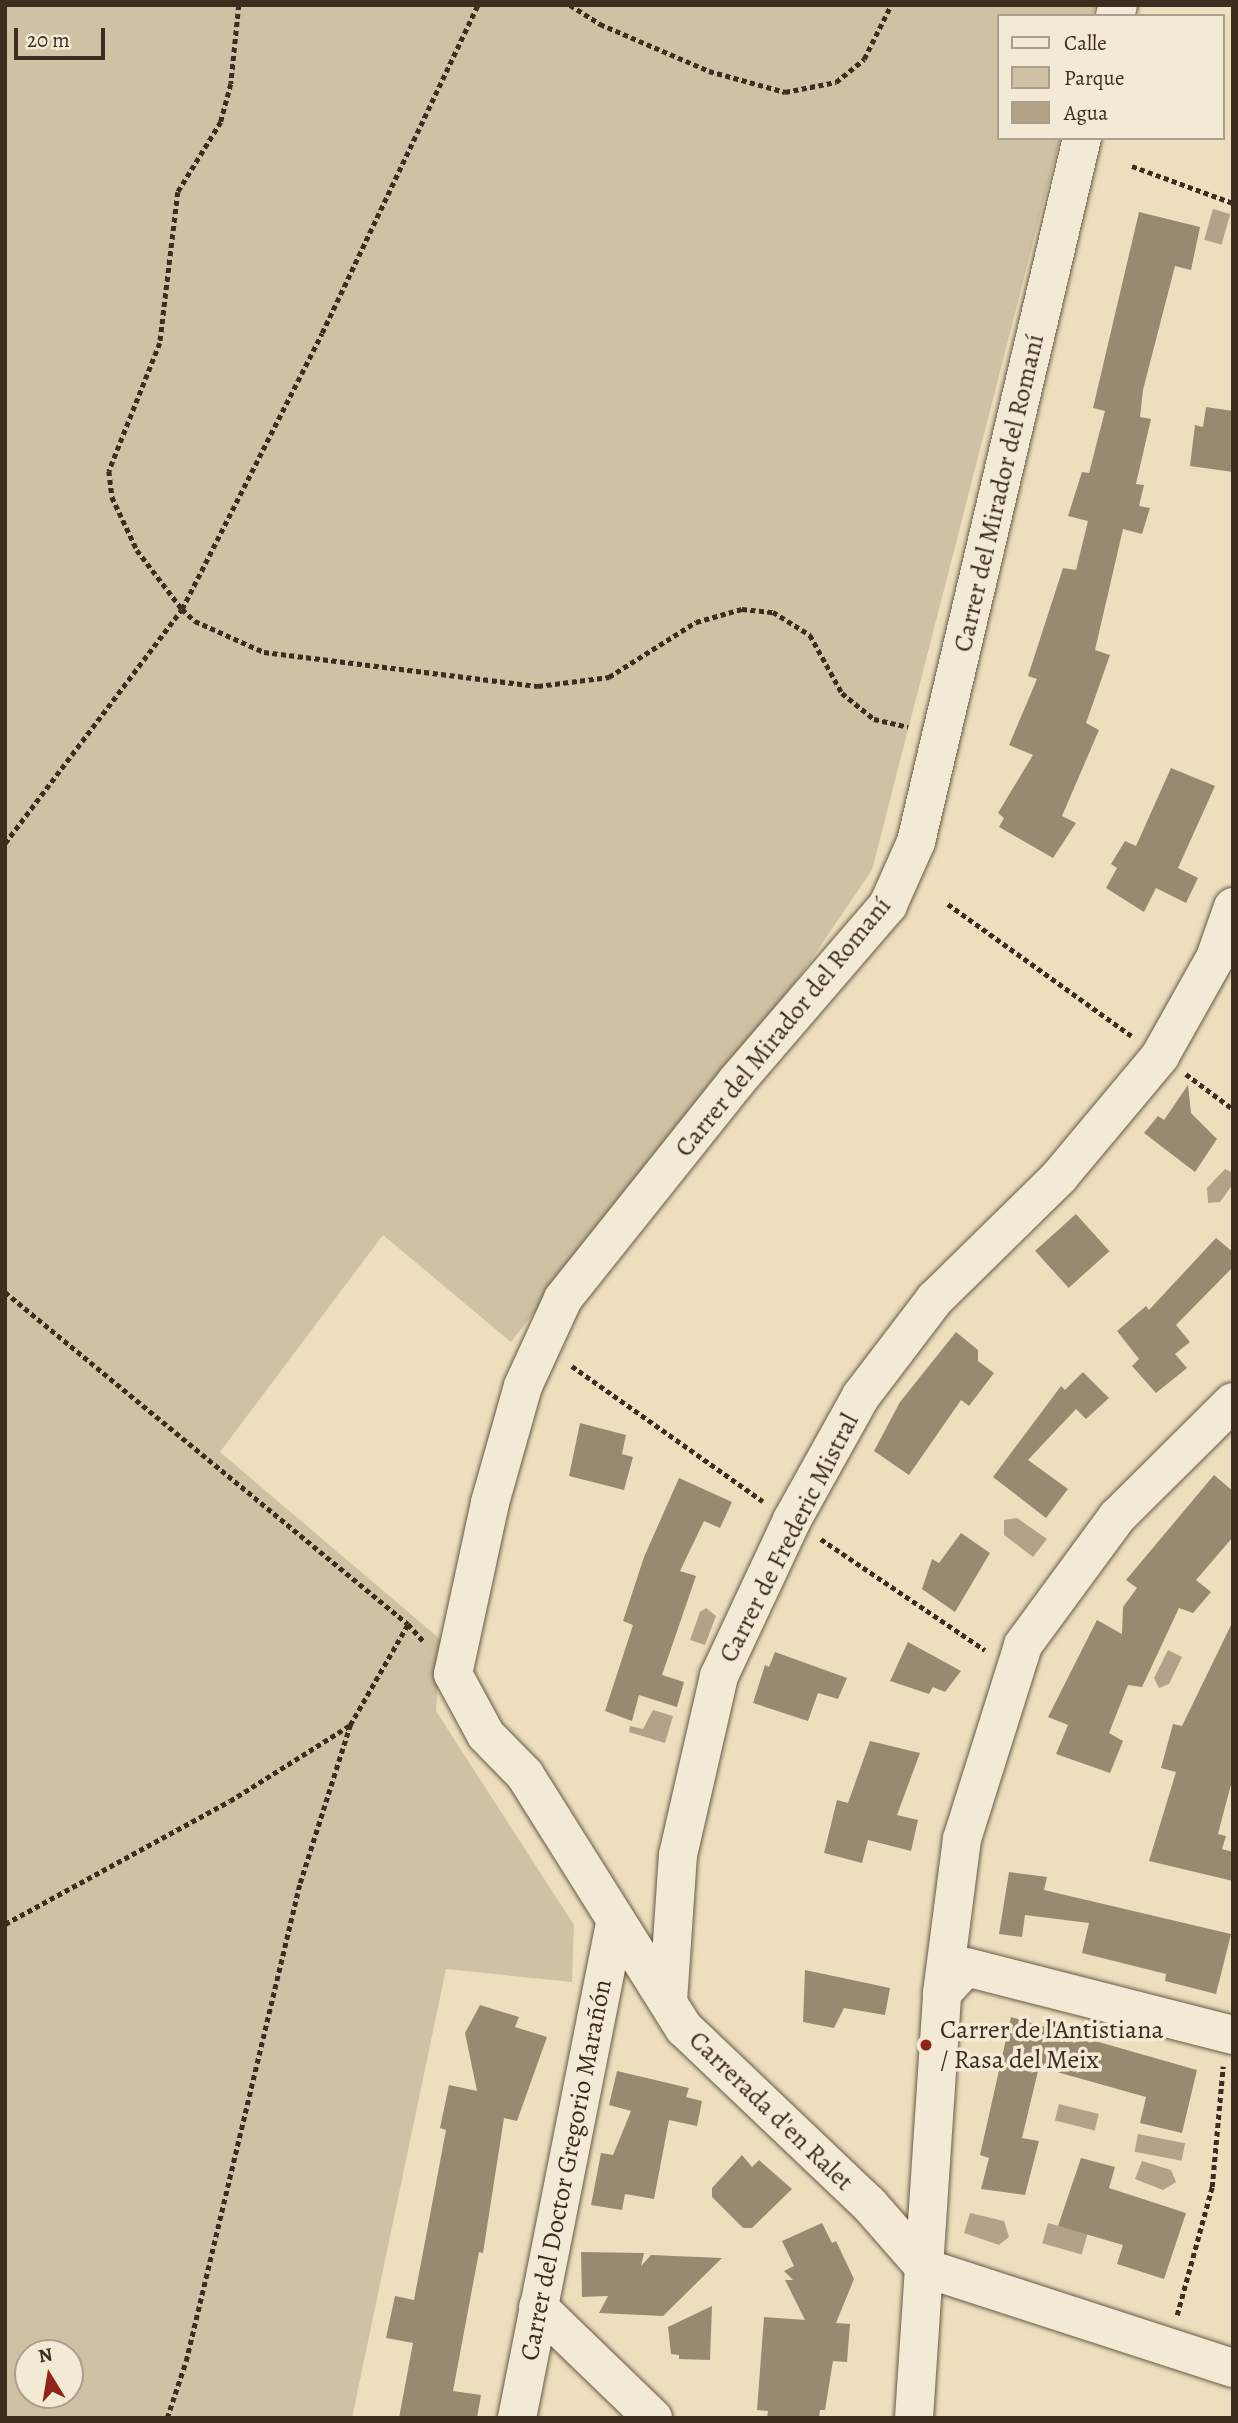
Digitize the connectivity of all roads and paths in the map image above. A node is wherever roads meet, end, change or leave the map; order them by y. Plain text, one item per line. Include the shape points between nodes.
1 (239, 5) edge
2 (478, 5) edge
3 (570, 5) edge
4 (891, 5) edge
5 (1082, 140) edge
6 (1132, 166) dead end
7 (1233, 203) edge
8 (182, 610) junction
9 (942, 734) junction
10 (5, 843) edge
11 (948, 904) dead end
12 (1233, 907) edge
13 (1140, 1042) dead end
14 (1183, 1072) dead end
15 (1233, 1109) edge
16 (5, 1292) edge
17 (572, 1366) dead end
18 (1233, 1402) edge
19 (775, 1509) dead end
20 (814, 1534) dead end
21 (408, 1624) junction
22 (990, 1654) dead end
23 (453, 1674) junction
24 (350, 1725) junction
25 (615, 1923) junction
26 (5, 1924) edge
27 (952, 1966) junction
28 (668, 2001) junction
29 (1228, 2048) edge
30 (925, 2268) junction
31 (538, 2307) junction
32 (1175, 2322) dead end
33 (1233, 2368) edge
34 (167, 2418) edge
35 (517, 2418) edge
36 (653, 2418) edge
37 (914, 2418) edge

1 - 8 path via 232,84 221,122 178,192 160,343 109,471 112,497 137,550
2 - 8 path via 322,333
3 - 4 path via 600,24 709,71 785,92 836,82 864,59
5 - 9 street, Carrer del Mirador del Romaní
6 - 7 path
8 - 9 path via 195,621 264,652 538,686 609,677 696,622 742,609 774,612 810,635 842,693 874,719
8 - 10 path
9 - 23 street, Carrer del Mirador del Romaní via 916,842 888,905 736,1083 562,1299 523,1386 490,1503
11 - 13 path
12 - 28 street, Carrer de Frederic Mistral via 1215,958 1160,1056 1059,1177 935,1299 861,1396 792,1520 719,1676 678,1855
14 - 15 path
16 - 21 path
17 - 19 path
18 - 27 street via 1117,1517 1023,1645 962,1839
20 - 22 path
21 - 23 path
21 - 24 path
23 - 25 street, Carrerada d'en Ralet via 486,1734 525,1774
24 - 26 path via 230,1801
24 - 34 path via 300,1883 186,2361
25 - 28 street, Carrerada d'en Ralet
25 - 31 street, Carrer del Doctor Gregorio Marañón
27 - 29 street
27 - 30 street
28 - 30 street, Carrerada d'en Ralet via 684,2028 869,2204
29 - 32 path via 1212,2187 1191,2278
30 - 33 street
30 - 37 street
31 - 35 street, Carrer del Doctor Gregorio Marañón
31 - 36 street

